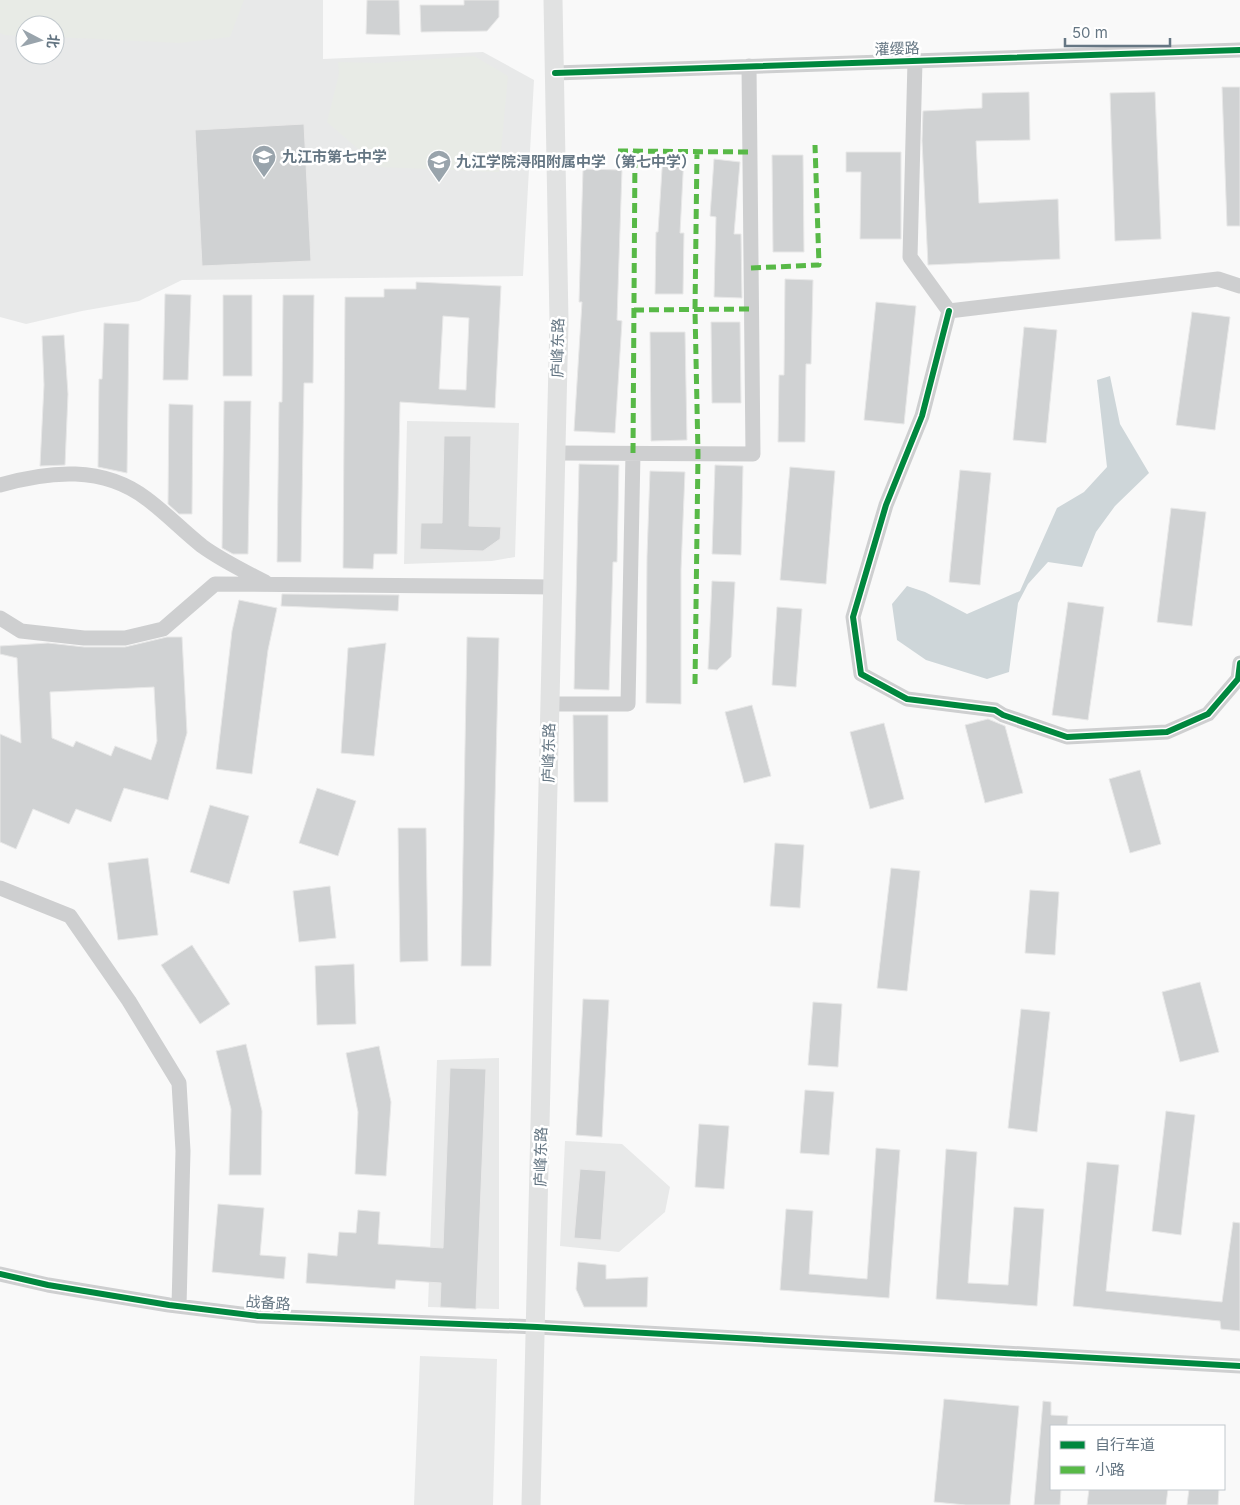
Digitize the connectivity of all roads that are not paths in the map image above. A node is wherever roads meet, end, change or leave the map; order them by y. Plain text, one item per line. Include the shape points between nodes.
1 (554, 0) edge
2 (1240, 50) edge
3 (915, 61) junction
4 (749, 66) junction
5 (555, 73) junction
6 (1240, 286) edge
7 (950, 310) junction
8 (556, 452) junction
9 (633, 453) junction
10 (0, 485) edge
11 (266, 583) junction
12 (553, 587) junction
13 (0, 618) edge
14 (1240, 663) edge
15 (550, 704) junction
16 (0, 888) edge
17 (0, 1274) edge
18 (179, 1306) junction
19 (537, 1327) junction
20 (1240, 1366) edge
21 (531, 1505) edge

1 - 5 main road, 庐峰东路
2 - 3 street, 灌缨路
3 - 4 street, 灌缨路
3 - 7 street via 910,257
4 - 5 street, 灌缨路
4 - 9 street via 753,454
5 - 8 main road, 庐峰东路 via 559,321
6 - 7 street via 1218,279
7 - 14 street via 922,416 886,505 853,617 861,674 907,699 995,710 1067,737 1167,732 1208,714 1238,679
8 - 9 street
8 - 12 main road, 庐峰东路
9 - 15 street via 628,704
10 - 11 street via 33,476 68,473 112,479 146,498 211,552
11 - 12 street
11 - 13 street via 215,584 163,629 125,638 84,638 20,631
12 - 15 main road, 庐峰东路
15 - 19 main road, 庐峰东路
16 - 18 street via 70,916 129,1001 179,1083 184,1151
17 - 18 street, 战备路
18 - 19 street, 战备路 via 258,1316
19 - 20 street, 战备路
19 - 21 main road, 庐峰东路

